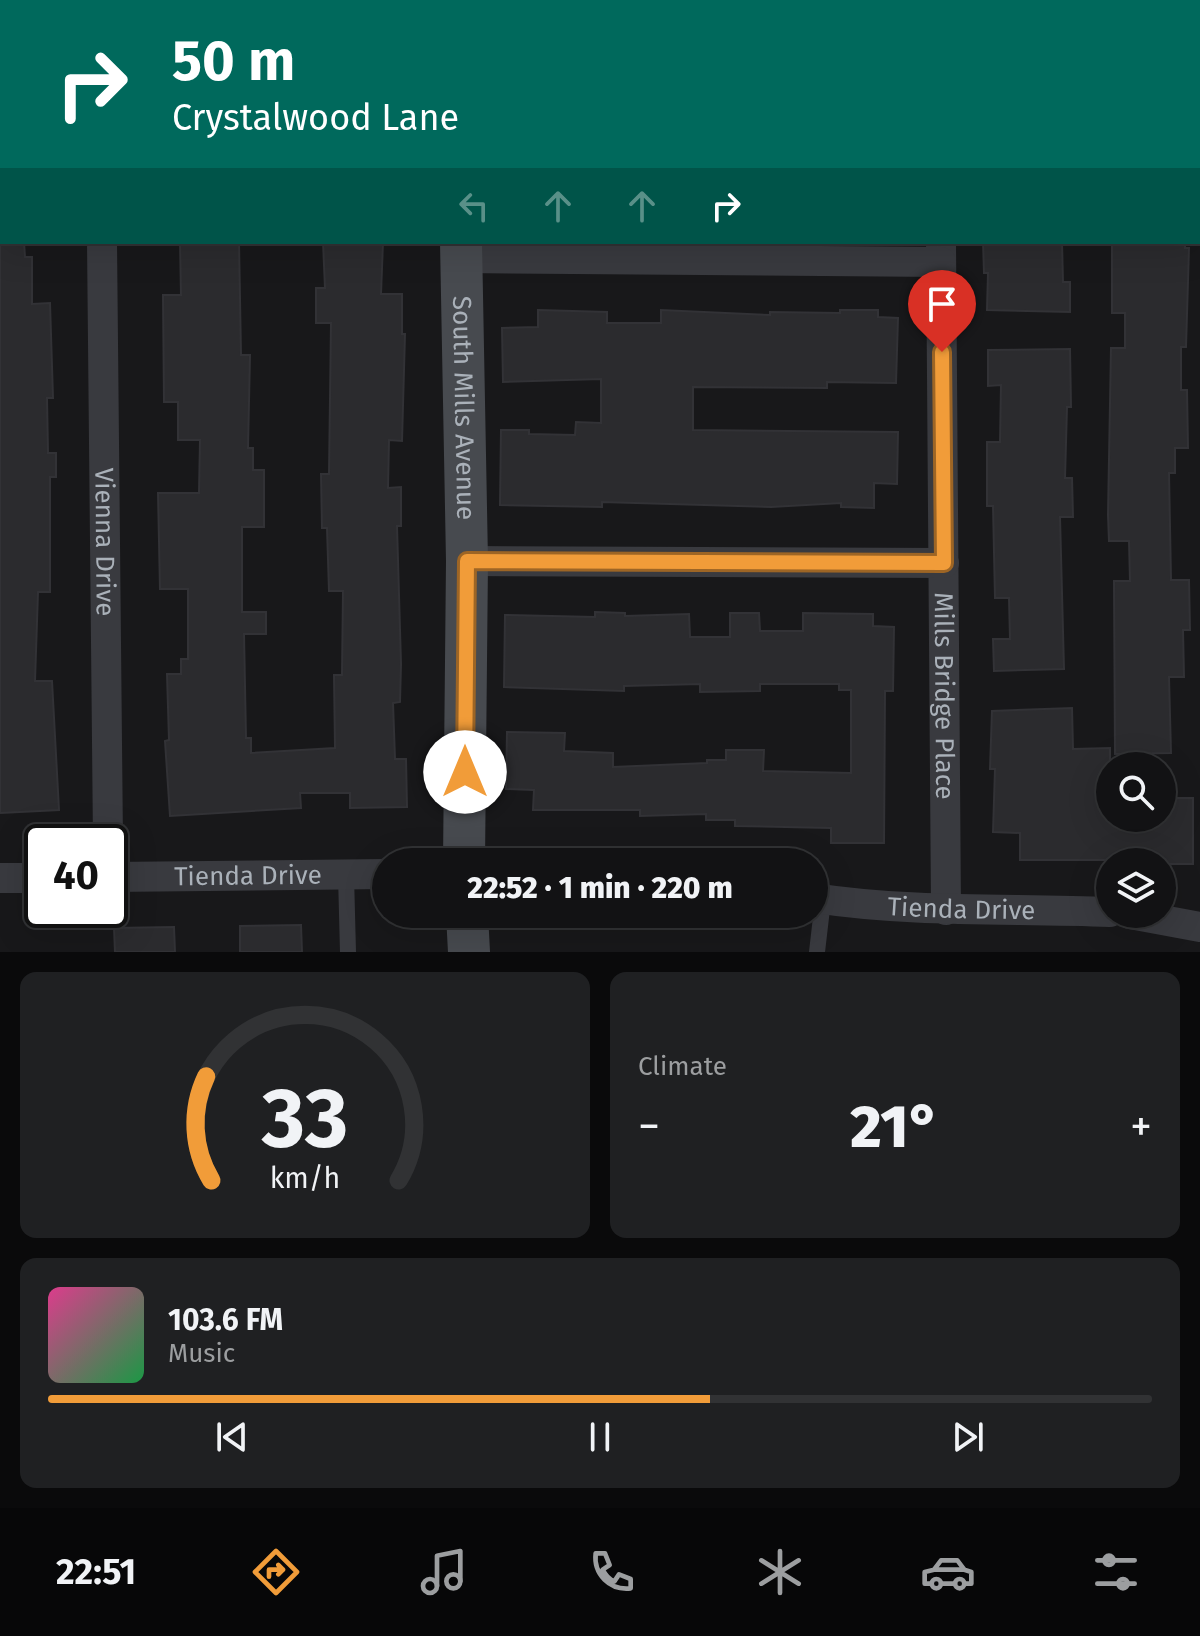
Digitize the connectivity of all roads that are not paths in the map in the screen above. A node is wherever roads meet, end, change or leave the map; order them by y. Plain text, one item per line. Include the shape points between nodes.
1 (102, 244) edge
2 (461, 250) edge
3 (941, 252) edge
4 (467, 561) junction
5 (944, 563) junction
6 (108, 824) edge
7 (464, 848) edge
8 (372, 874) edge
9 (346, 875) junction
10 (128, 877) edge
11 (0, 878) edge
12 (24, 878) edge
13 (828, 900) edge
14 (946, 910) junction
15 (1096, 912) edge
16 (1176, 923) edge
17 (1200, 927) edge
18 (468, 928) edge
19 (818, 928) edge
20 (348, 952) edge
21 (469, 952) edge
22 (817, 952) edge

1 - 6 street, Vienna Drive
2 - 3 street
2 - 4 street, South Mills Avenue
3 - 5 street, Mills Bridge Place
4 - 5 street
4 - 7 street, South Mills Avenue
5 - 14 street, Mills Bridge Place
8 - 9 street, Tienda Drive
9 - 10 street, Tienda Drive
9 - 20 lane
11 - 12 street
13 - 14 street, Tienda Drive
14 - 15 street, Tienda Drive
16 - 17 street
18 - 21 street
19 - 22 lane

